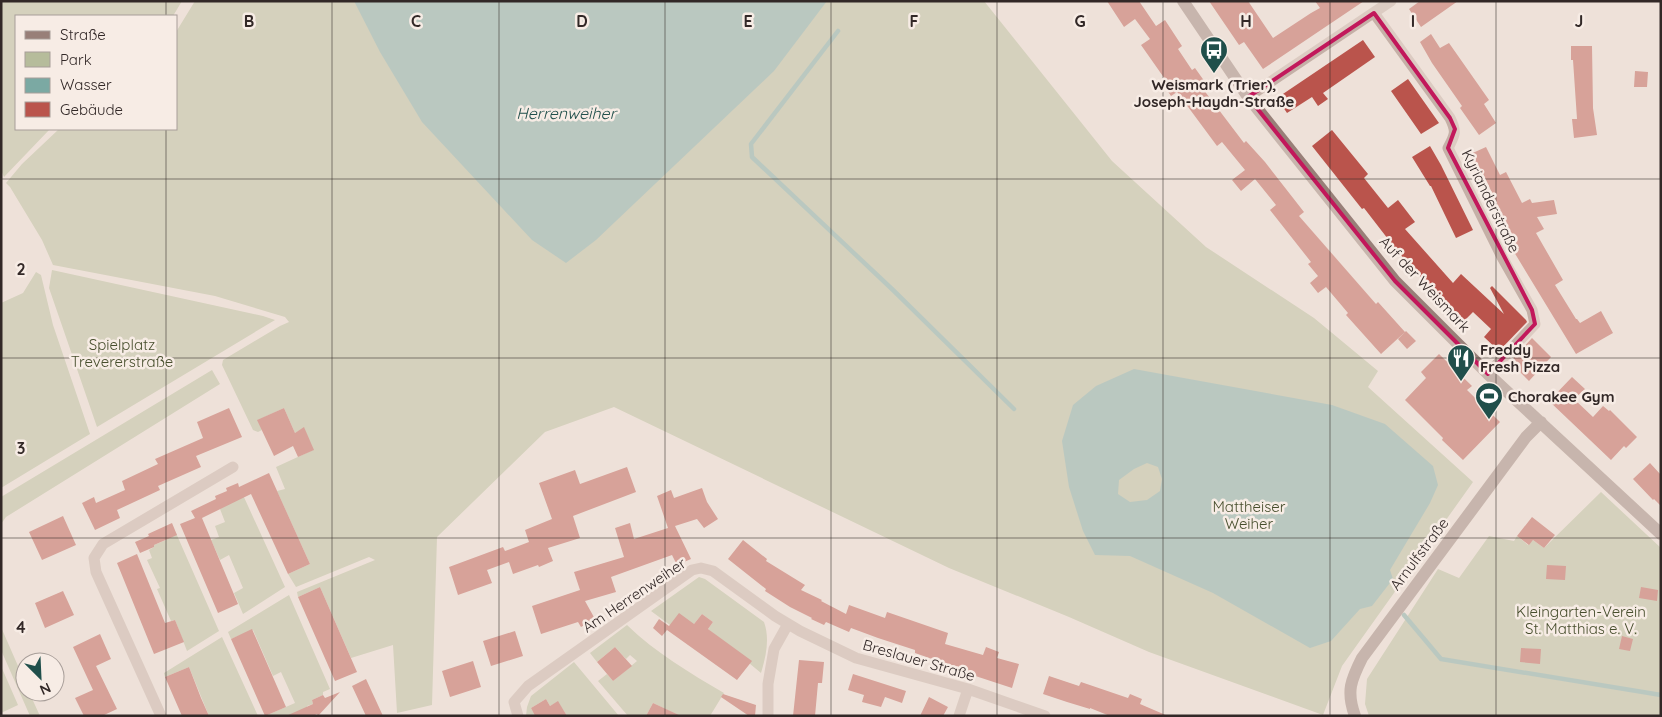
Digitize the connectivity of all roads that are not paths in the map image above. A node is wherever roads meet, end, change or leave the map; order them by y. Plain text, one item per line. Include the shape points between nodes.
1 (1183, 1) edge
2 (1391, 1) edge
3 (1374, 13) junction
4 (1248, 97) junction
5 (1488, 374) junction
6 (1541, 422) junction
7 (233, 467) dead end
8 (1661, 534) edge
9 (788, 624) junction
10 (968, 689) junction
11 (161, 716) edge
12 (518, 716) edge
13 (768, 716) edge
14 (959, 716) edge
15 (1045, 716) edge
16 (1355, 716) edge

1 - 4 street, Auf der Weismark
2 - 3 street
3 - 4 street
3 - 5 street, Kyrianderstraße via 1450,118 1455,129 1448,148 1532,310 1535,324
4 - 5 street, Auf der Weismark via 1395,281
5 - 6 street, Auf der Weismark
6 - 8 street, Auf der Weismark
6 - 16 street, Arnulfstraße via 1526,437 1362,658 1349,695
7 - 11 street via 103,544 94,558 96,572
9 - 10 street, Breslauer Straße via 856,658
9 - 12 street, Am Herrenweiher via 713,571 692,570 528,686 514,702
9 - 13 street via 774,649 768,684
10 - 14 street
10 - 15 street, Breslauer Straße

